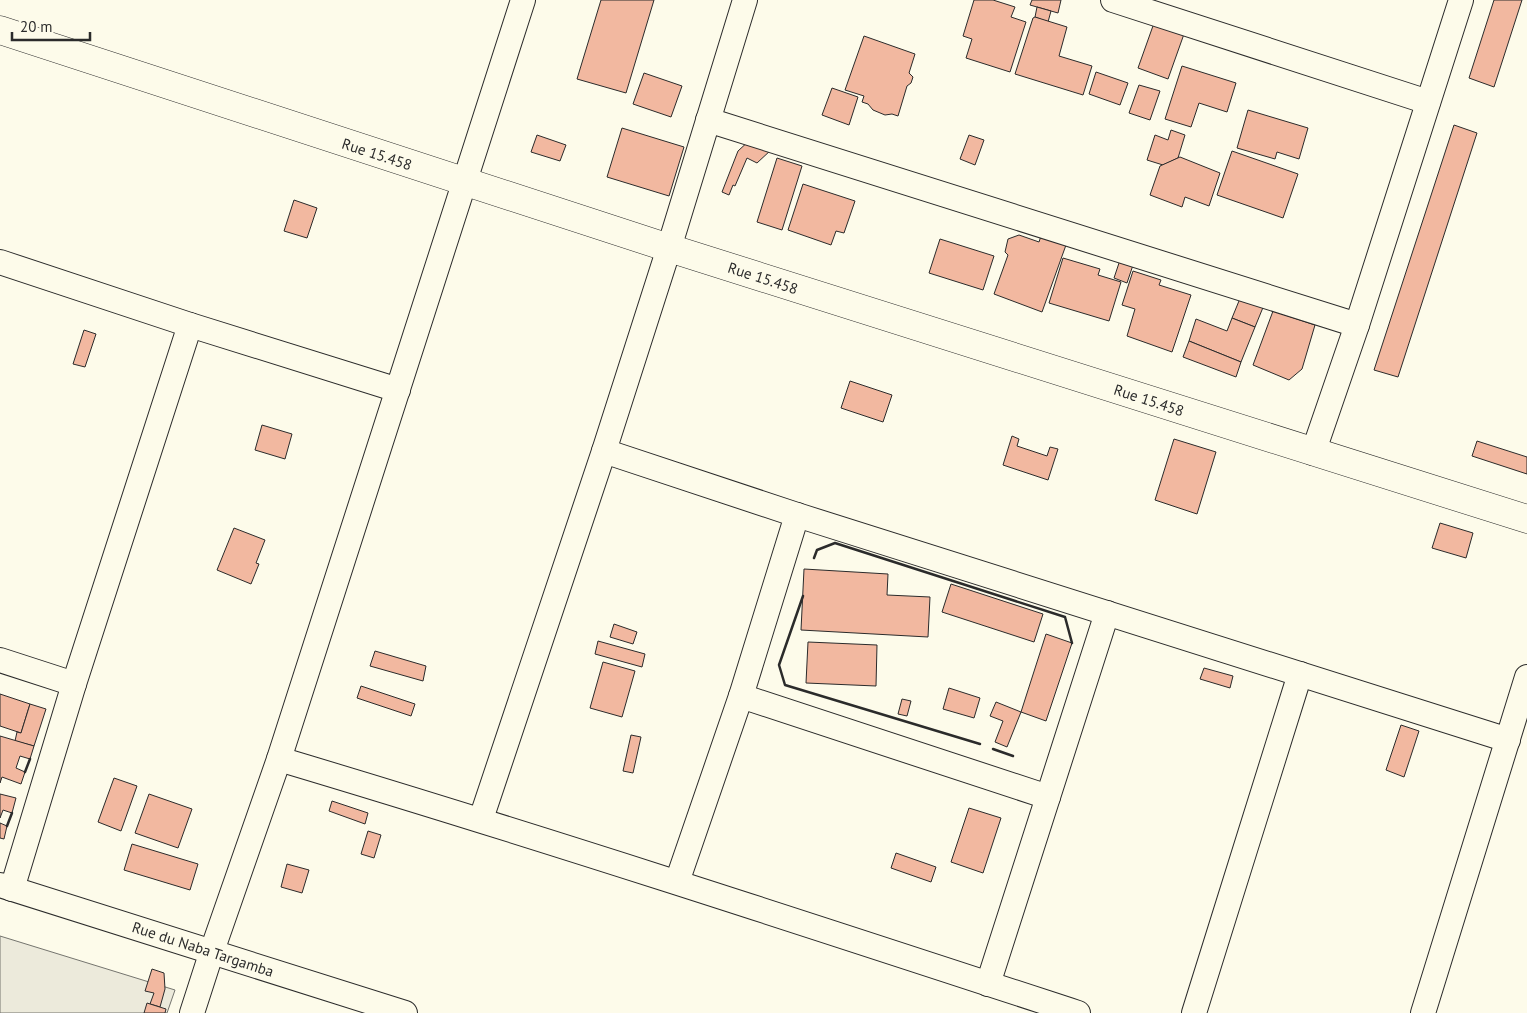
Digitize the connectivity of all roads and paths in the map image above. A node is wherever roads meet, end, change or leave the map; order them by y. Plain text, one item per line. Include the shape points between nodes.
1 (523, 0) edge
2 (746, 0) edge
3 (1113, 0) edge
4 (1461, 0) edge
5 (0, 30) edge
6 (1428, 102) junction
7 (708, 120) junction
8 (464, 182) junction
9 (669, 248) junction
10 (0, 262) edge
11 (190, 325) junction
12 (1357, 325) junction
13 (398, 390) junction
14 (604, 451) junction
15 (1313, 453) junction
16 (797, 515) junction
17 (1527, 519) edge
18 (1107, 613) junction
19 (0, 660) edge
20 (1300, 674) junction
21 (1527, 677) edge
22 (74, 684) junction
23 (741, 696) junction
24 (1508, 740) junction
25 (279, 759) junction
26 (1048, 797) junction
27 (481, 819) junction
28 (677, 882) junction
29 (6, 887) edge
30 (212, 951) junction
31 (988, 984) junction
32 (192, 1013) edge
33 (405, 1013) edge
34 (1078, 1013) edge
35 (1194, 1013) edge
36 (1423, 1013) edge

1 - 8 street
2 - 7 street
3 - 6 street
4 - 6 street
5 - 8 main road, Rue 15.458
6 - 12 street
7 - 9 street
7 - 12 street
8 - 9 main road, Rue 15.458
8 - 13 street
9 - 14 street
9 - 15 main road, Rue 15.458
10 - 11 street
11 - 13 street
11 - 22 street
12 - 15 street
13 - 25 street
14 - 16 street
14 - 27 street
15 - 17 main road, Rue 15.458
16 - 18 street
16 - 23 street
18 - 20 street
18 - 26 street
19 - 22 street
20 - 24 street
20 - 35 street
21 - 24 street
22 - 29 street
23 - 26 street
23 - 28 street
24 - 36 street
25 - 27 street
25 - 30 street
26 - 31 street
27 - 28 street
28 - 31 street
29 - 30 street, Rue du Naba Targamba
30 - 32 street
30 - 33 street, Rue du Naba Targamba
31 - 34 street

